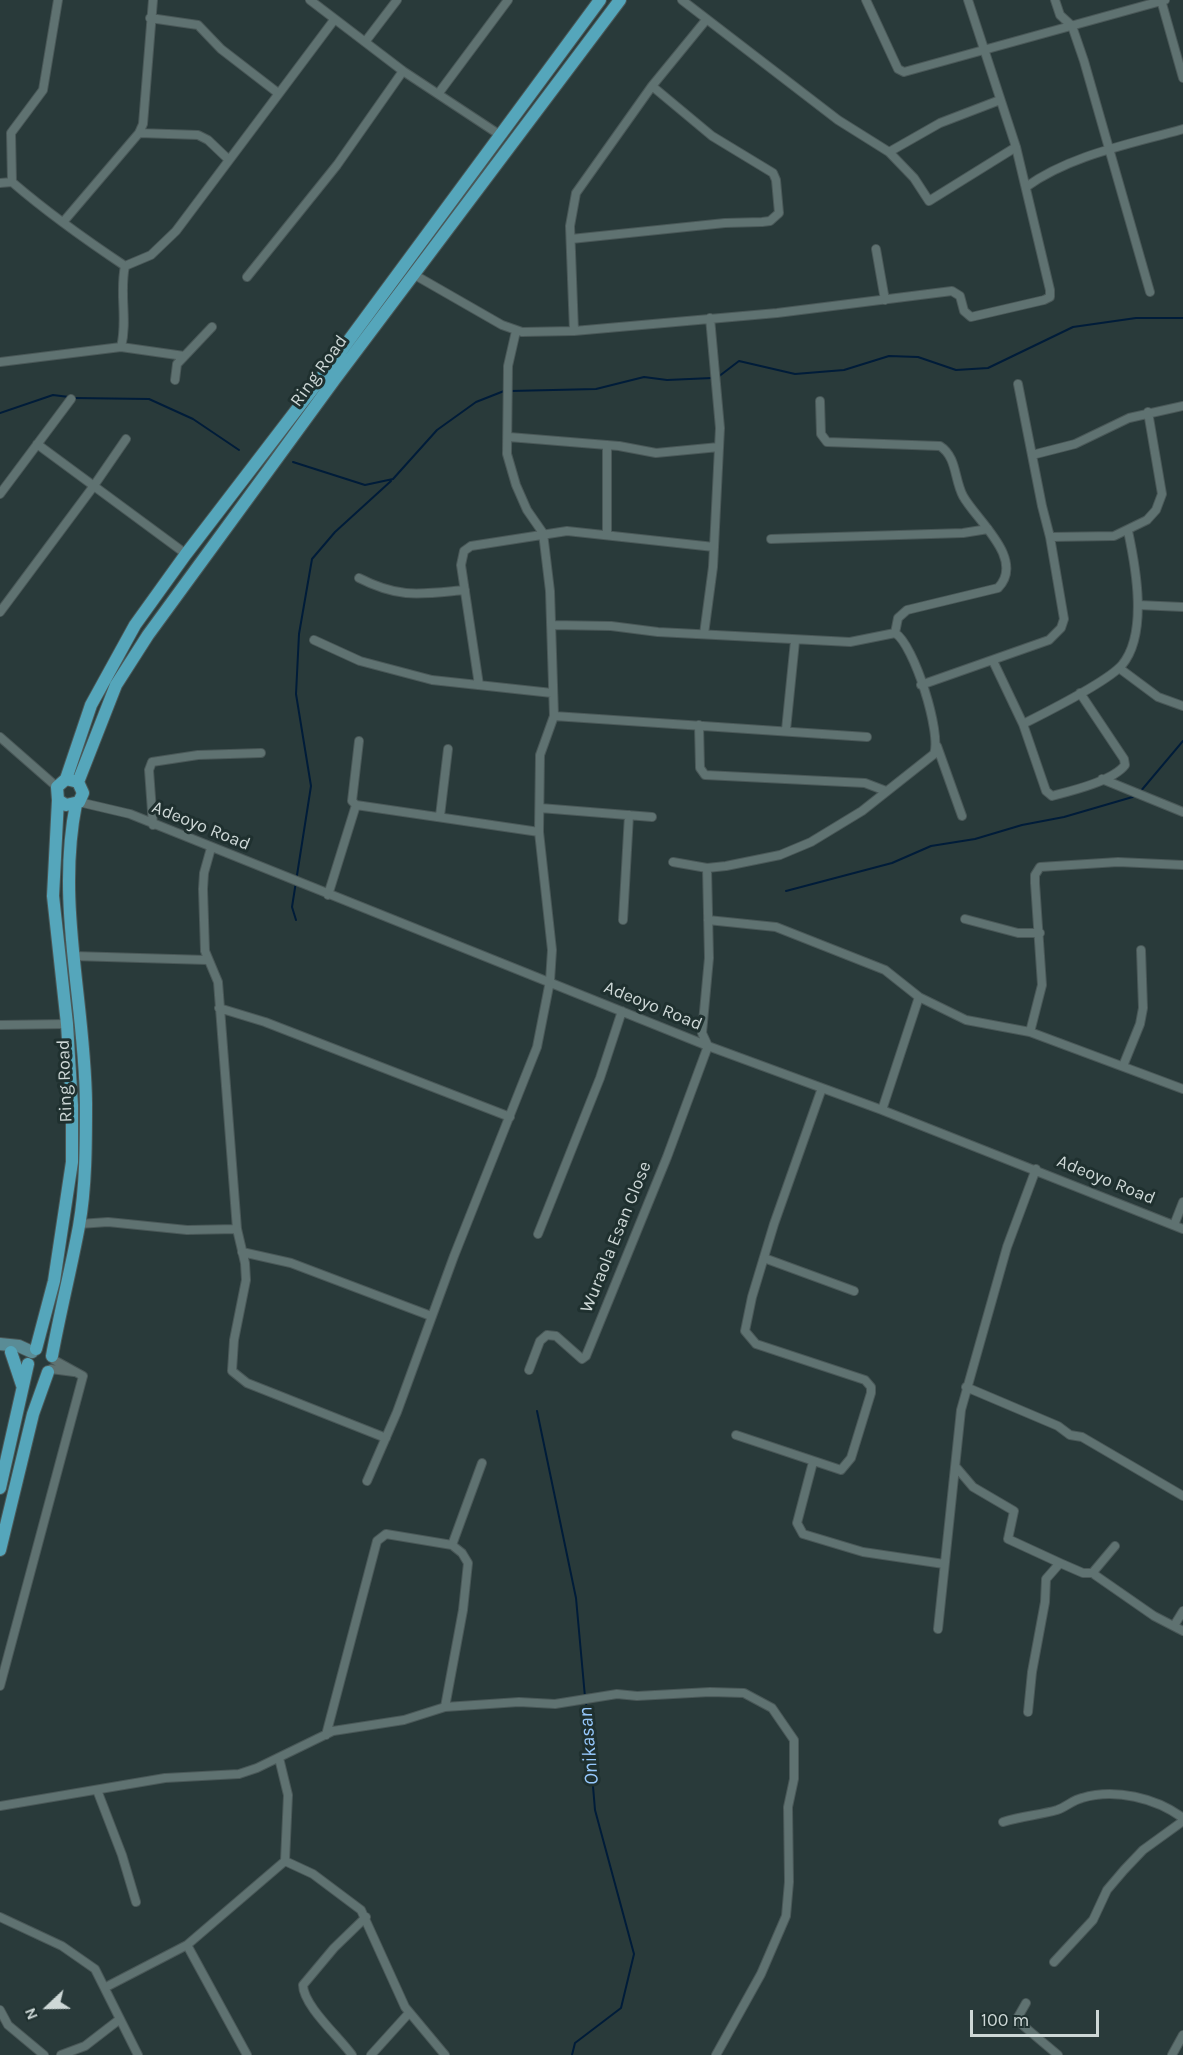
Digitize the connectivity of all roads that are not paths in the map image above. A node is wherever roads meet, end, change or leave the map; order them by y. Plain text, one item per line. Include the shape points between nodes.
1 (58, 0) edge
2 (153, 0) edge
3 (310, 0) edge
4 (397, 0) edge
5 (508, 0) edge
6 (600, 0) edge
7 (620, 0) edge
8 (682, 0) edge
9 (866, 0) edge
10 (968, 0) edge
11 (1055, 0) edge
12 (1162, 0) edge
13 (150, 18) junction
14 (334, 20) junction
15 (706, 20) junction
16 (1071, 26) junction
17 (365, 42) junction
18 (986, 49) junction
19 (404, 71) junction
20 (1183, 78) edge
21 (652, 86) junction
22 (278, 93) junction
23 (438, 94) junction
24 (1000, 100) junction
25 (1183, 129) edge
26 (0, 132) edge
27 (11, 133) junction
28 (139, 133) junction
29 (500, 135) junction
30 (1016, 147) junction
31 (1109, 150) junction
32 (890, 152) junction
33 (228, 160) junction
34 (12, 182) junction
35 (0, 183) edge
36 (1026, 187) junction
37 (64, 221) junction
38 (571, 239) junction
39 (876, 249) dead end
40 (125, 266) junction
41 (413, 274) junction
42 (247, 277) dead end
43 (1150, 292) dead end
44 (885, 300) junction
45 (710, 318) junction
46 (212, 327) dead end
47 (516, 331) junction
48 (574, 331) junction
49 (121, 346) junction
50 (184, 356) junction
51 (0, 362) edge
52 (175, 380) dead end
53 (1018, 384) dead end
54 (71, 399) dead end
55 (820, 401) dead end
56 (1183, 406) edge
57 (1148, 412) junction
58 (509, 437) junction
59 (126, 439) dead end
60 (37, 444) junction
61 (607, 446) junction
62 (719, 447) junction
63 (1032, 455) junction
64 (93, 488) junction
65 (0, 494) edge
66 (988, 529) junction
67 (1128, 531) junction
68 (543, 533) junction
69 (607, 535) junction
70 (1050, 537) junction
71 (771, 539) dead end
72 (714, 547) junction
73 (186, 554) junction
74 (359, 578) dead end
75 (465, 590) junction
76 (1138, 605) junction
77 (1183, 607) edge
78 (0, 612) edge
79 (551, 625) junction
80 (704, 633) junction
81 (895, 633) junction
82 (314, 640) dead end
83 (795, 640) junction
84 (993, 661) junction
85 (1119, 668) junction
86 (479, 685) junction
87 (921, 685) junction
88 (552, 693) junction
89 (1080, 693) junction
90 (1183, 706) edge
91 (554, 716) junction
92 (1023, 724) junction
93 (699, 725) junction
94 (786, 730) junction
95 (0, 737) edge
96 (867, 737) dead end
97 (358, 741) dead end
98 (937, 746) junction
99 (448, 749) dead end
100 (261, 753) dead end
101 (1102, 779) junction
102 (71, 790) junction
103 (886, 791) junction
104 (58, 800) junction
105 (356, 805) junction
106 (540, 808) junction
107 (1183, 812) edge
108 (629, 815) junction
109 (440, 816) junction
110 (962, 816) dead end
111 (652, 817) dead end
112 (153, 825) junction
113 (539, 832) junction
114 (211, 848) junction
115 (673, 862) dead end
116 (1183, 865) edge
117 (707, 868) junction
118 (328, 895) junction
119 (964, 919) dead end
120 (623, 920) dead end
121 (708, 920) junction
122 (1040, 933) junction
123 (1141, 950) dead end
124 (74, 956) junction
125 (207, 960) junction
126 (550, 981) junction
127 (919, 998) junction
128 (219, 1008) junction
129 (622, 1011) junction
130 (68, 1024) junction
131 (0, 1025) edge
132 (1030, 1032) junction
133 (708, 1046) junction
134 (1123, 1066) junction
135 (822, 1088) junction
136 (1183, 1089) edge
137 (882, 1110) junction
138 (510, 1118) junction
139 (1035, 1169) junction
140 (1183, 1202) edge
141 (80, 1224) junction
142 (1174, 1225) junction
143 (237, 1229) junction
144 (1183, 1229) edge
145 (538, 1234) dead end
146 (242, 1252) junction
147 (764, 1258) junction
148 (854, 1291) dead end
149 (431, 1316) junction
150 (4, 1347) edge
151 (31, 1356) junction
152 (51, 1364) junction
153 (529, 1370) dead end
154 (966, 1387) junction
155 (23, 1391) junction
156 (736, 1435) dead end
157 (386, 1438) junction
158 (813, 1462) junction
159 (482, 1463) dead end
160 (956, 1467) junction
161 (367, 1481) dead end
162 (0, 1488) edge
163 (1183, 1496) edge
164 (452, 1545) junction
165 (1115, 1546) dead end
166 (0, 1550) edge
167 (1060, 1563) junction
168 (944, 1564) junction
169 (1094, 1573) junction
170 (1183, 1611) edge
171 (1175, 1624) junction
172 (938, 1629) dead end
173 (1183, 1631) edge
174 (0, 1686) edge
175 (445, 1707) junction
176 (1028, 1712) dead end
177 (326, 1735) junction
178 (279, 1758) junction
179 (97, 1790) junction
180 (0, 1806) edge
181 (1183, 1819) edge
182 (1003, 1822) dead end
183 (285, 1861) junction
184 (136, 1902) dead end
185 (0, 1917) edge
186 (366, 1917) junction
187 (187, 1945) junction
188 (1054, 1962) dead end
189 (106, 1986) junction
190 (1026, 2003) dead end
191 (0, 2010) edge
192 (409, 2013) junction
193 (120, 2019) junction
194 (1183, 2035) edge
195 (44, 2055) edge
196 (61, 2055) edge
197 (138, 2055) edge
198 (248, 2055) edge
199 (352, 2055) edge
200 (371, 2055) edge
201 (445, 2055) edge
202 (716, 2055) edge
203 (1058, 2055) edge
204 (1172, 2055) edge

1 - 27 street via 43,90
2 - 13 street
3 - 14 street
4 - 17 street
5 - 23 street
6 - 29 main road, Ring Road
7 - 41 main road, Ring Road
8 - 15 street
9 - 18 street via 900,72
10 - 18 street
11 - 16 street via 1060,15
12 - 16 street
12 - 20 street
13 - 22 street via 198,25 221,49
13 - 28 street via 146,110
14 - 17 street
14 - 22 street
15 - 21 street
15 - 32 street via 838,120
16 - 18 street
16 - 31 street
17 - 19 street
18 - 24 street
19 - 23 street
19 - 42 street via 337,165
21 - 38 street via 576,193
21 - 38 street via 712,136 773,173 779,213 762,222
22 - 33 street
23 - 29 street
24 - 30 street
24 - 32 street via 940,123
25 - 31 street
26 - 27 street
27 - 34 street
28 - 33 street via 198,135
28 - 37 street
29 - 73 main road, Ring Road
30 - 32 street via 929,201
30 - 36 street
31 - 36 street via 1056,169
31 - 43 street
33 - 40 street via 170,237 151,255
34 - 35 street
34 - 37 street
36 - 44 street via 1050,297 978,317 966,315 957,291
37 - 40 street
38 - 48 street
39 - 44 street
40 - 49 street
41 - 47 street
41 - 102 main road, Ring Road via 134,655 112,693
44 - 45 street
45 - 48 street
45 - 62 street via 720,408
46 - 50 street
47 - 48 street
47 - 58 street via 507,381
49 - 50 street
49 - 51 street
50 - 52 street via 177,364
53 - 63 street
54 - 60 street
55 - 66 street via 821,434 826,442 940,446 947,451 964,498
56 - 57 street
57 - 63 street via 1075,444
57 - 67 street via 1162,494 1147,520
58 - 61 street
58 - 68 street via 507,454 516,486
59 - 64 street
60 - 64 street
60 - 65 street
61 - 62 street via 656,453
61 - 69 street
62 - 72 street
63 - 70 street
64 - 73 street
64 - 78 street
66 - 71 street
66 - 81 street via 1006,564 998,588 907,610 898,618
67 - 70 street via 1114,536
67 - 76 street
68 - 69 street
68 - 75 street via 471,546 462,556
68 - 79 street
69 - 72 street
70 - 84 street via 1062,599 1061,628 1048,640
72 - 80 street
73 - 102 main road, Ring Road via 135,625 91,705
74 - 75 street via 404,594
75 - 86 street
76 - 77 street
76 - 85 street via 1137,626
79 - 80 street
79 - 88 street
80 - 83 street
81 - 83 street via 850,642
81 - 87 street via 906,643
82 - 86 street via 376,666 447,683
83 - 94 street
84 - 87 street
84 - 92 street
85 - 89 street
85 - 90 street via 1158,697
86 - 88 street
87 - 98 street
88 - 91 street
89 - 92 street
89 - 101 street via 1124,759 1122,768
91 - 93 street
91 - 106 street via 540,755
92 - 101 street via 1048,795
93 - 94 street
93 - 103 street via 700,768 705,775 865,783
94 - 96 street
95 - 102 street, Adeoyo Road via 41,772
97 - 105 street via 352,801
98 - 103 street via 925,763
98 - 110 street
99 - 109 street
100 - 112 street via 198,755 152,762 149,770
101 - 107 street
102 - 104 main road, Ring Road
102 - 104 main road via 66,805
102 - 112 street, Adeoyo Road
102 - 124 main road, Ring Road via 67,868
103 - 117 street via 836,829 811,842 780,855
104 - 130 main road, Ring Road via 53,896
105 - 109 street
105 - 118 street
106 - 108 street
106 - 113 street
108 - 111 street
108 - 120 street
109 - 113 street
112 - 114 street, Adeoyo Road
113 - 126 street via 552,950
114 - 118 street, Adeoyo Road
114 - 125 street via 203,890
115 - 117 street
116 - 122 street via 1118,862 1040,867 1035,883
117 - 121 street
118 - 126 street, Adeoyo Road
119 - 122 street via 1018,933
121 - 127 street via 776,927 885,970
121 - 133 street via 709,958 702,1033
122 - 132 street via 1042,985
123 - 134 street via 1143,1008
124 - 125 street
124 - 141 main road, Ring Road via 86,1102
125 - 128 street via 216,972
126 - 129 street, Adeoyo Road
126 - 138 street via 537,1047
127 - 132 street via 966,1020
127 - 137 street
128 - 138 street via 265,1022
128 - 143 street
129 - 133 street, Adeoyo Road
129 - 145 street via 600,1078
130 - 131 street
130 - 151 main road, Ring Road via 72,1162 54,1281
132 - 134 street
133 - 135 street, Adeoyo Road
133 - 153 street, Wuraola Esan Close via 586,1356 582,1359 556,1336 546,1335
134 - 136 street
135 - 137 street, Adeoyo Road
135 - 147 street
137 - 139 street, Adeoyo Road
138 - 149 street
139 - 142 street, Adeoyo Road
139 - 154 street via 1007,1247
140 - 142 street
141 - 143 street
141 - 152 main road, Ring Road
142 - 144 street, Adeoyo Road
143 - 146 street
146 - 149 street via 291,1263
146 - 157 street via 246,1280 232,1371 247,1383
147 - 148 street
147 - 158 street via 745,1321 747,1337 756,1344 865,1380 871,1387 845,1467 836,1470
149 - 157 street
150 - 151 street
150 - 155 main road via 17,1366
151 - 152 main road via 45,1349
151 - 152 main road via 36,1373
151 - 155 main road, Ring Road
152 - 166 main road, Ring Road via 33,1414
152 - 174 street via 83,1377
154 - 160 street
154 - 163 street via 1082,1437
155 - 162 main road, Ring Road
156 - 158 street
157 - 161 street
158 - 168 street via 797,1523 803,1534 863,1552
159 - 164 street
160 - 167 street via 973,1486 1014,1511 1008,1539
160 - 168 street
164 - 175 street via 462,1553 469,1571
164 - 177 street via 386,1534 377,1541
165 - 169 street
167 - 169 street via 1083,1573
167 - 176 street via 1046,1579
168 - 172 street
169 - 171 street via 1154,1616
170 - 171 street
171 - 173 street
175 - 177 street via 404,1720
175 - 202 street via 555,1704 617,1694 722,1692 744,1694 772,1708 794,1740 786,1916 761,1974
177 - 178 street
178 - 179 street via 238,1774 165,1778
178 - 183 street via 288,1795
179 - 180 street
179 - 184 street
181 - 182 street via 1153,1802 1101,1795
181 - 188 street via 1124,1870 1107,1890 1093,1920
183 - 186 street via 313,1874 351,1900
183 - 187 street
185 - 189 street via 77,1955 95,1969
186 - 192 street
186 - 199 street via 334,1947 303,1985 306,2003
187 - 189 street
187 - 198 street
189 - 193 street
190 - 203 street via 1018,2017 1020,2023
191 - 195 street via 8,2025
192 - 200 street
192 - 201 street
193 - 196 street via 85,2046
193 - 197 street
194 - 204 street

